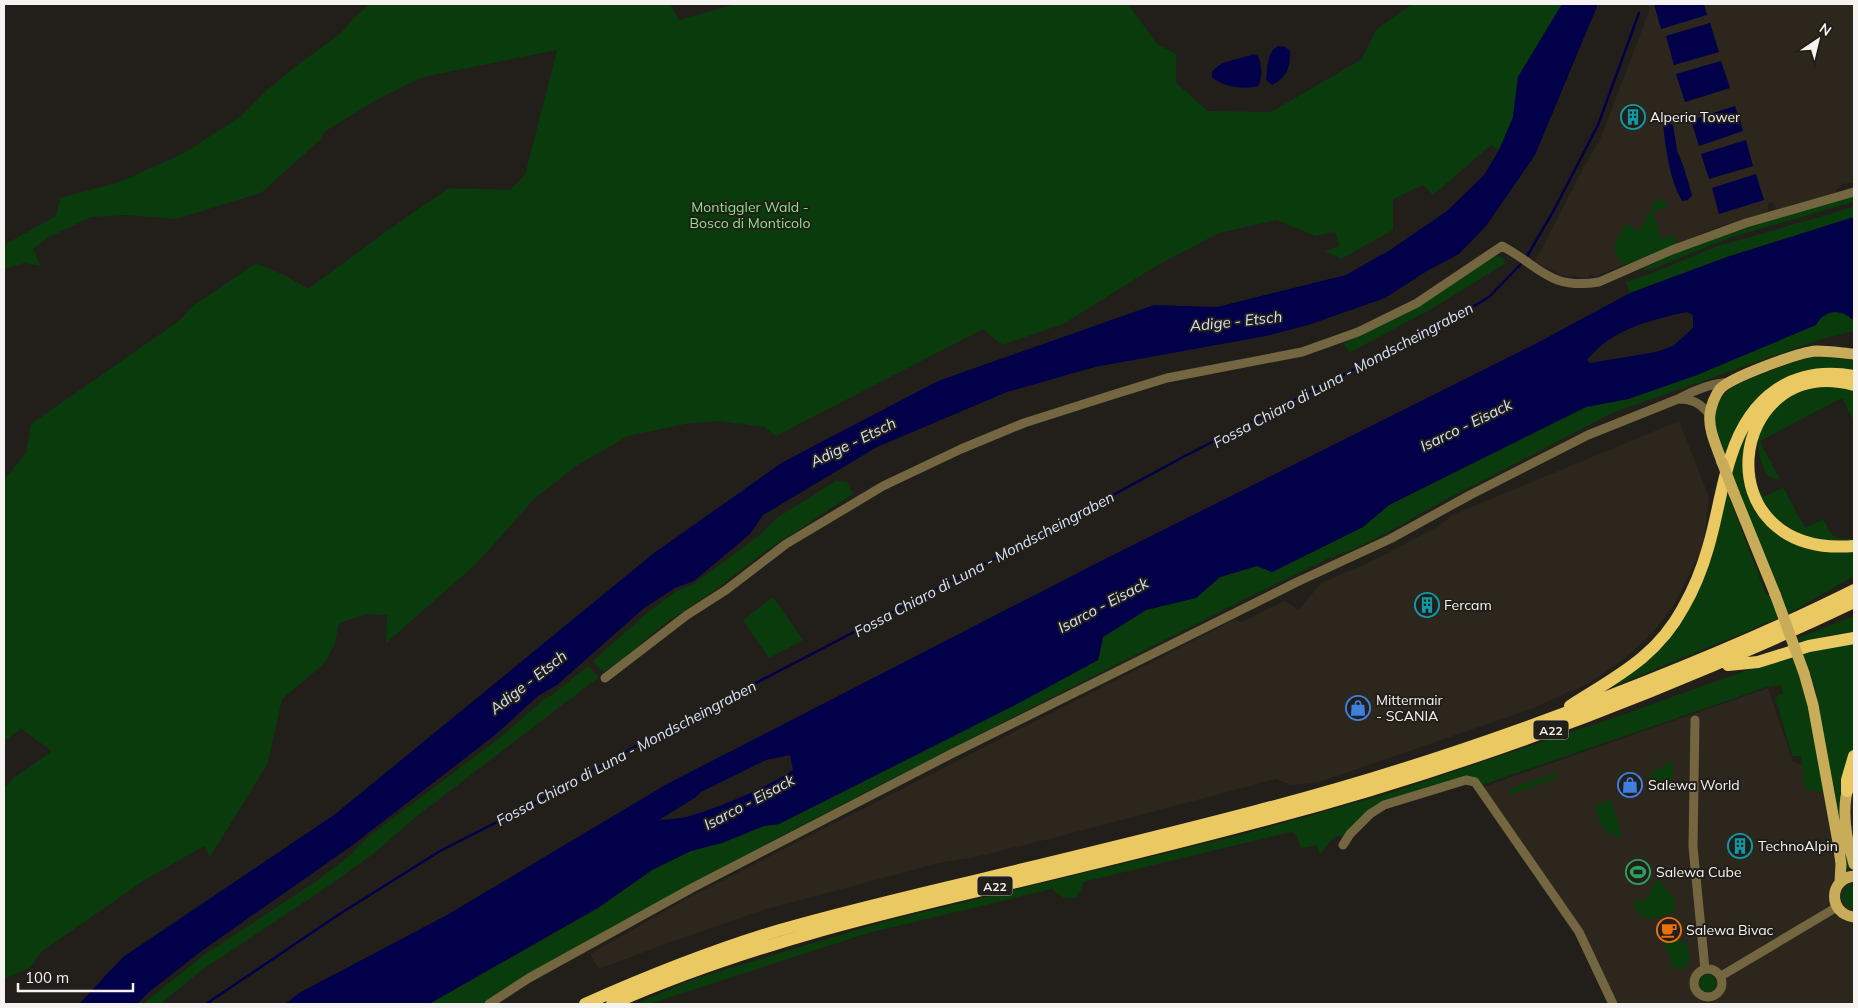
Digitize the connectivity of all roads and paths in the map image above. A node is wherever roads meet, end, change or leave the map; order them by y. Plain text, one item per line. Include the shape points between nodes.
1 (1854, 192) edge
2 (1854, 354) edge
3 (1854, 376) edge
4 (1729, 382) junction
5 (1854, 385) edge
6 (1678, 399) junction
7 (1710, 415) junction
8 (1854, 546) edge
9 (1854, 590) edge
10 (1854, 602) edge
11 (1854, 638) edge
12 (1716, 666) junction
13 (604, 678) dead end
14 (1547, 720) junction
15 (1695, 720) dead end
16 (1854, 756) edge
17 (1854, 770) edge
18 (1847, 791) junction
19 (1343, 845) dead end
20 (1854, 864) edge
21 (1854, 876) edge
22 (1840, 882) junction
23 (1837, 908) junction
24 (1853, 920) edge
25 (1705, 969) junction
26 (1721, 976) junction
27 (1712, 1001) edge
28 (489, 1004) edge
29 (585, 1004) edge
30 (612, 1004) edge
31 (1613, 1004) edge

1 - 13 street via 1746,223 1672,250 1599,282 1579,284 1554,280 1502,246 1417,303 1358,332 1302,352 1168,378 1024,423 882,486 786,544
2 - 4 main road via 1814,351
3 - 14 highway via 1834,372 1796,378 1777,387 1760,404 1745,425 1731,455 1708,548 1676,620 1640,661
4 - 6 street via 1716,383
4 - 7 main road via 1720,390
5 - 8 highway via 1818,381 1783,395 1772,404 1756,428 1748,456 1755,499 1770,520 1798,540
6 - 7 street via 1697,402
6 - 28 street via 1588,435 1390,539 946,757 692,888 529,978
7 - 22 main road, bridge via 1712,435 1804,673 1813,705 1838,842
9 - 14 highway, A22 via 1710,656
10 - 12 highway, A22
11 - 12 highway via 1809,646 1758,662
12 - 30 highway, A22 via 1531,737 1384,786 1258,822 780,941 668,980
14 - 29 highway, A22 via 1414,765 1258,811 777,931 662,971
15 - 25 street via 1693,847
16 - 18 highway
17 - 18 main road
18 - 20 main road via 1846,828
19 - 31 street via 1370,814 1384,805 1466,780 1475,782 1579,932
21 - 22 main road
22 - 23 main road via 1834,894
23 - 24 main road
23 - 26 street
25 - 26 street via 1716,971
25 - 27 street via 1699,972 1694,986 1700,996
26 - 27 street via 1722,988

